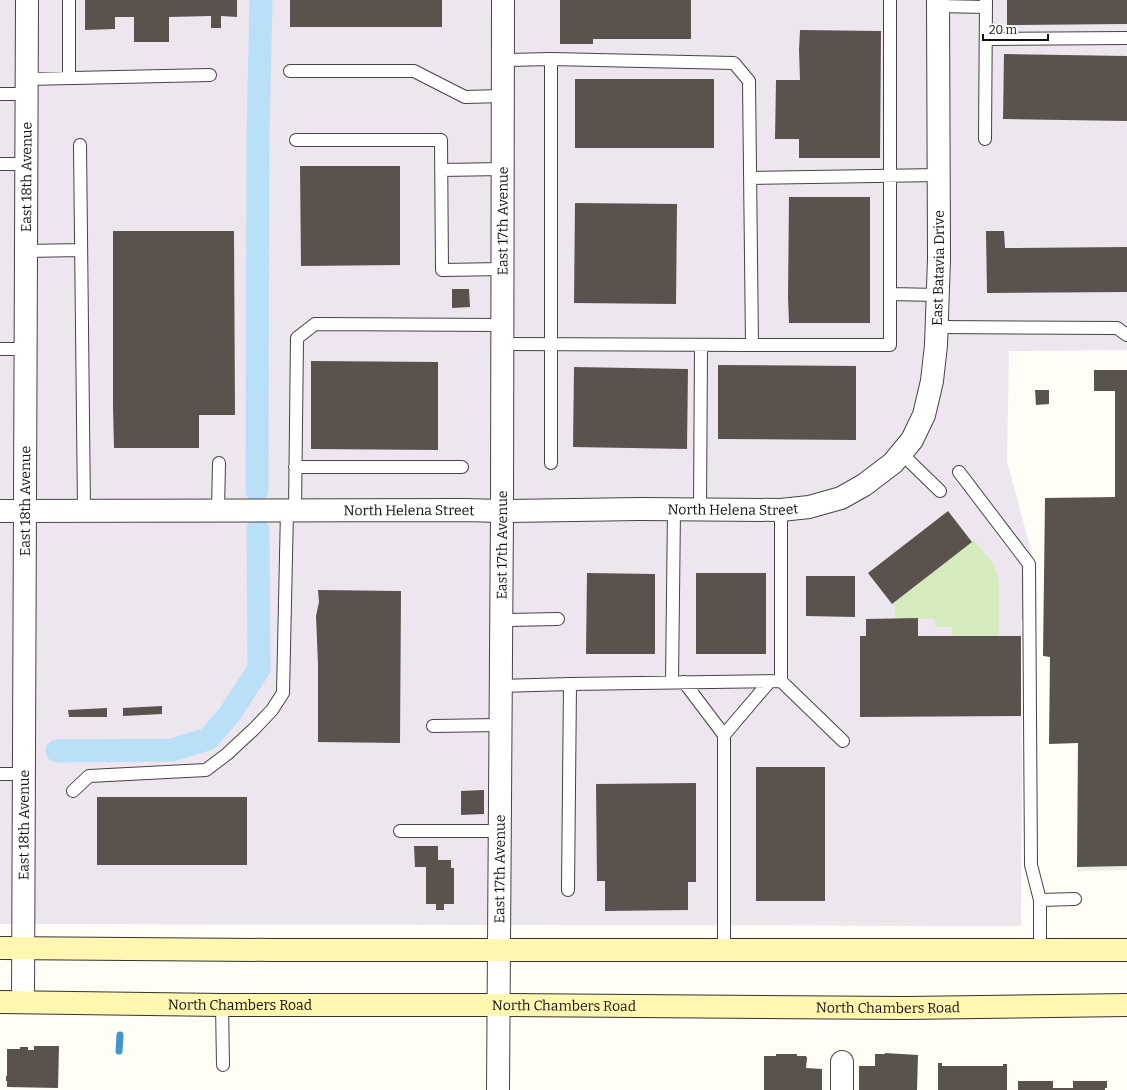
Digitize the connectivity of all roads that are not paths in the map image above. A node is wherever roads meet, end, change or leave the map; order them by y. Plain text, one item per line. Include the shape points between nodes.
1 (28, 0) edge
2 (70, 0) edge
3 (503, 0) edge
4 (890, 0) edge
5 (938, 3) edge
6 (986, 4) edge
7 (1127, 38) edge
8 (986, 39) junction
9 (551, 59) junction
10 (503, 60) junction
11 (290, 71) dead end
12 (210, 75) dead end
13 (69, 78) junction
14 (28, 87) junction
15 (0, 94) edge
16 (503, 96) junction
17 (985, 139) dead end
18 (296, 140) dead end
19 (80, 145) dead end
20 (0, 164) edge
21 (27, 164) junction
22 (503, 168) junction
23 (441, 170) junction
24 (939, 175) junction
25 (890, 176) junction
26 (750, 178) junction
27 (82, 250) junction
28 (26, 251) junction
29 (502, 269) junction
30 (890, 294) junction
31 (938, 295) junction
32 (937, 327) junction
33 (502, 334) junction
34 (1127, 335) edge
35 (551, 345) junction
36 (701, 345) junction
37 (752, 345) junction
38 (0, 348) edge
39 (26, 348) junction
40 (901, 453) junction
41 (219, 464) dead end
42 (551, 464) dead end
43 (295, 467) junction
44 (462, 467) dead end
45 (959, 472) dead end
46 (940, 492) dead end
47 (841, 498) joint
48 (674, 509) junction
49 (700, 509) junction
50 (84, 510) junction
51 (218, 510) junction
52 (781, 510) junction
53 (0, 511) edge
54 (24, 511) junction
55 (291, 511) junction
56 (502, 511) junction
57 (558, 619) dead end
58 (501, 620) junction
59 (776, 681) junction
60 (672, 682) junction
61 (684, 682) junction
62 (570, 684) junction
63 (501, 686) junction
64 (500, 725) junction
65 (433, 726) dead end
66 (724, 735) junction
67 (843, 741) dead end
68 (0, 774) edge
69 (23, 774) junction
70 (73, 791) dead end
71 (400, 831) dead end
72 (500, 831) junction
73 (568, 890) dead end
74 (1076, 899) dead end
75 (1040, 900) junction
76 (0, 948) edge
77 (23, 948) junction
78 (724, 950) junction
79 (1040, 950) junction
80 (1127, 950) edge
81 (499, 951) junction
82 (0, 1002) edge
83 (23, 1002) junction
84 (222, 1005) junction
85 (498, 1005) junction
86 (1127, 1005) edge
87 (842, 1062) dead end
88 (224, 1065) dead end
89 (498, 1090) edge
90 (842, 1090) edge

1 - 14 street, East 18th Avenue
2 - 13 lane
3 - 10 street, East 17th Avenue
4 - 25 lane
5 - 6 lane
5 - 24 street, East Batavia Drive
6 - 8 lane
7 - 8 lane
8 - 17 lane
9 - 10 lane
9 - 26 lane via 734,63 749,81
9 - 35 lane
10 - 16 street, East 17th Avenue
11 - 16 lane via 414,71 465,97
12 - 13 lane
13 - 14 lane
14 - 15 lane
14 - 21 street, East 18th Avenue
16 - 22 street, East 17th Avenue
18 - 23 lane via 441,140
19 - 27 lane
20 - 21 lane
21 - 28 street, East 18th Avenue
22 - 23 lane
22 - 29 street, East 17th Avenue
23 - 29 lane via 442,270
24 - 25 lane
24 - 31 street, East Batavia Drive
25 - 26 lane
25 - 30 lane
26 - 37 lane
27 - 28 lane
27 - 50 lane
28 - 39 street, East 18th Avenue
29 - 33 street, East 17th Avenue
30 - 31 lane
30 - 37 lane via 890,345
31 - 32 street, East Batavia Drive
32 - 34 lane via 1117,328
32 - 40 street, East Batavia Drive via 932,381 924,415 912,440
33 - 35 lane
33 - 43 lane via 315,324 297,338
33 - 56 street, East 17th Avenue
35 - 36 lane
35 - 42 lane
36 - 37 lane
36 - 49 lane
38 - 39 lane
39 - 54 street, East 18th Avenue
40 - 46 lane
40 - 47 street, East Batavia Drive via 893,463 864,485
41 - 51 lane
43 - 44 lane
43 - 55 lane
45 - 75 lane via 1029,564 1031,865
47 - 52 street, North Helena Street via 809,507
48 - 49 street, North Helena Street
48 - 56 street, North Helena Street
48 - 60 lane
49 - 52 street, North Helena Street
50 - 51 street, North Helena Street
50 - 54 street, North Helena Street
51 - 55 street, North Helena Street
52 - 59 lane via 782,562
53 - 54 street, North Helena Street
54 - 69 street, East 18th Avenue
55 - 56 street, North Helena Street
55 - 70 lane via 283,693 272,710 228,754 206,770 89,776
56 - 58 street, East 17th Avenue
57 - 58 lane
58 - 63 street, East 17th Avenue
59 - 61 lane
59 - 66 lane
59 - 67 lane
60 - 61 lane
60 - 62 lane
61 - 66 lane
62 - 63 lane
62 - 73 lane
63 - 64 street, East 17th Avenue
64 - 65 lane
64 - 72 street, East 17th Avenue
66 - 78 lane
68 - 69 lane
69 - 77 street, East 18th Avenue
71 - 72 lane
72 - 81 street, East 17th Avenue
74 - 75 lane
75 - 79 lane
76 - 77 main road
77 - 81 main road
77 - 83 street, East 18th Avenue
78 - 79 main road
78 - 81 main road
79 - 80 main road
81 - 85 street, East 17th Avenue
82 - 83 main road, North Chambers Road
83 - 84 main road, North Chambers Road
84 - 85 main road, North Chambers Road
84 - 88 lane
85 - 86 main road, North Chambers Road via 897,1008
85 - 89 street, East 17th Avenue
87 - 90 street

